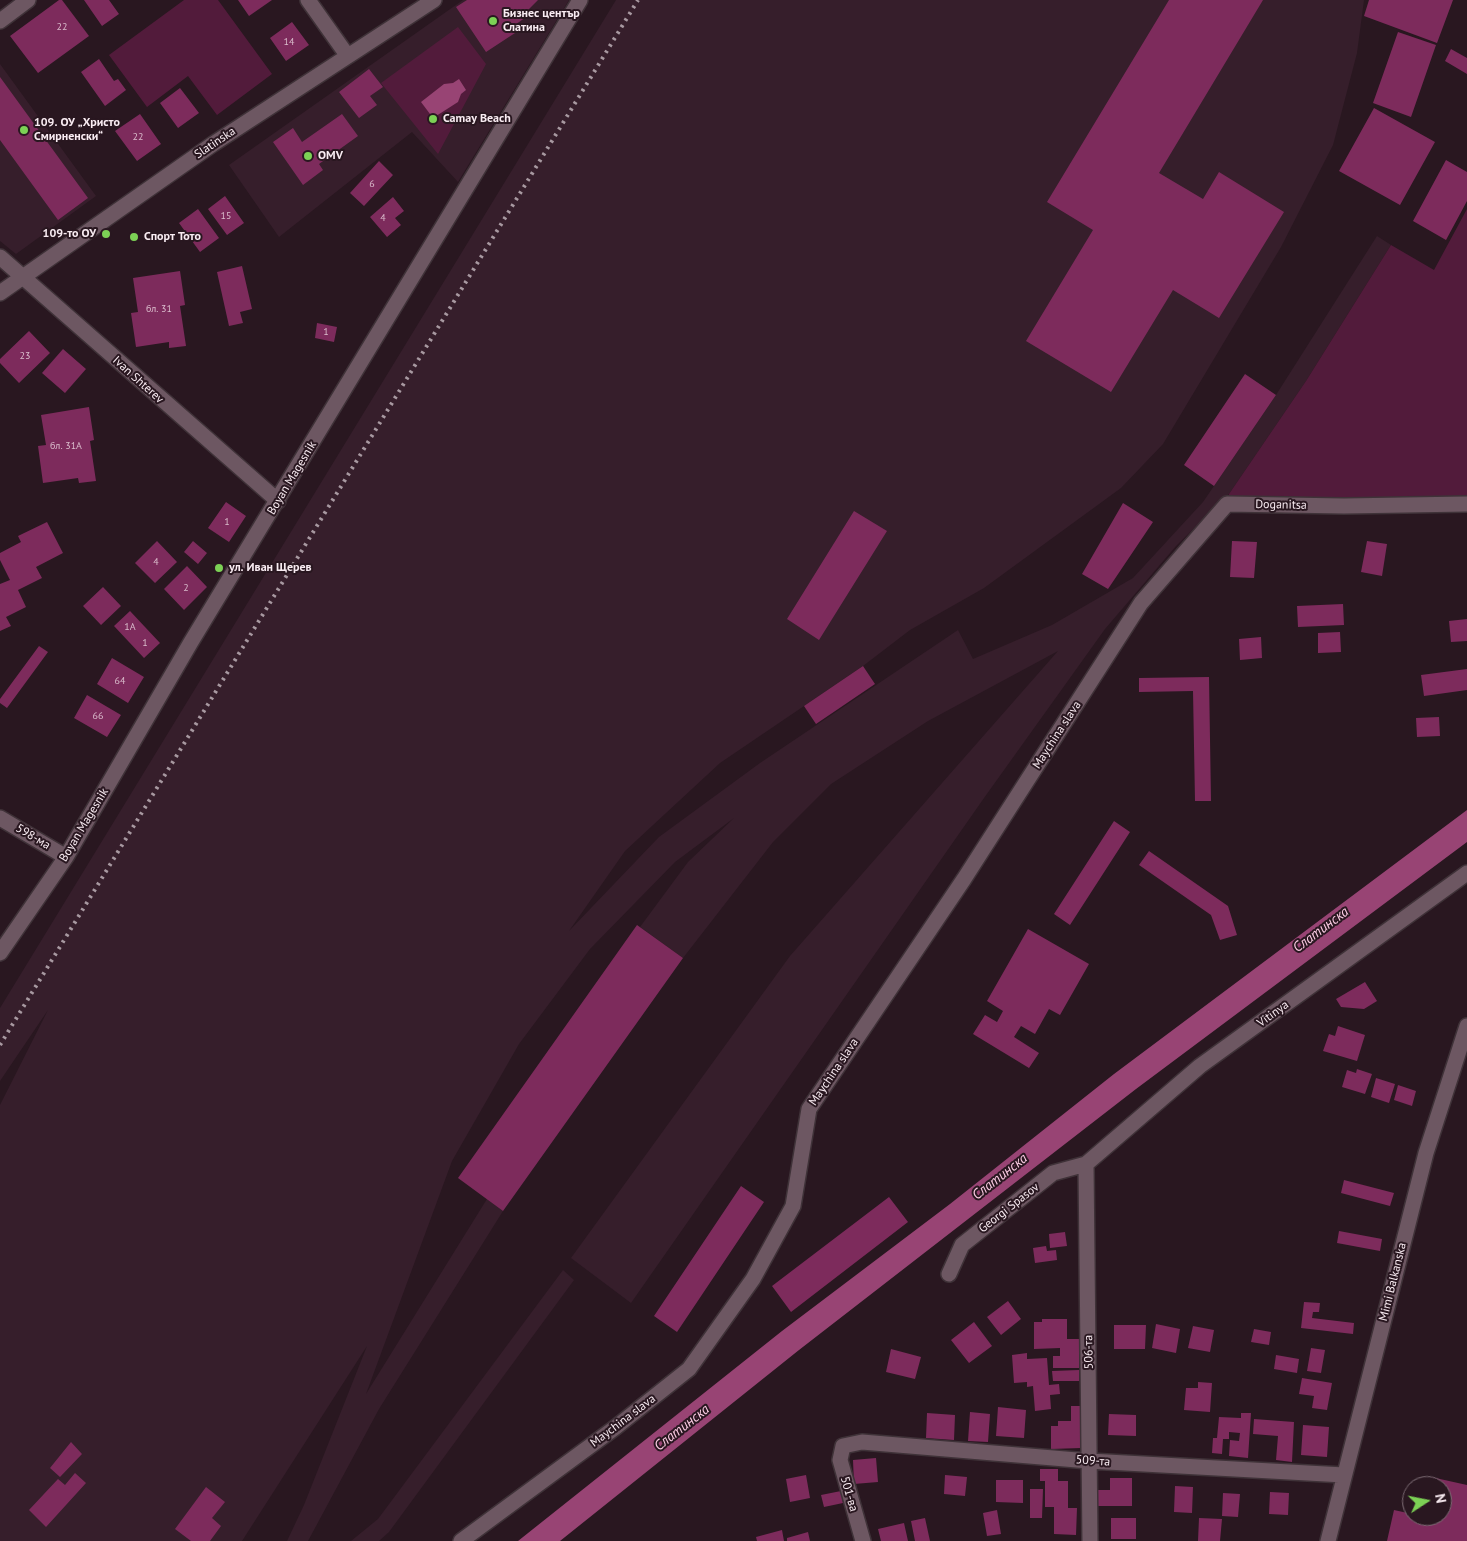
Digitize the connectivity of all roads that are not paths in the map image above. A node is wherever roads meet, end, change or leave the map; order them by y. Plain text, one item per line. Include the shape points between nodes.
1 (28, 0) edge
2 (308, 0) edge
3 (434, 0) edge
4 (580, 0) edge
5 (0, 21) edge
6 (347, 55) junction
7 (0, 257) edge
8 (24, 276) junction
9 (0, 293) edge
10 (278, 501) junction
11 (1467, 504) edge
12 (1141, 603) joint
13 (0, 818) edge
14 (66, 857) junction
15 (1467, 874) edge
16 (0, 953) edge
17 (1467, 1026) edge
18 (1086, 1164) junction
19 (949, 1274) dead end
20 (843, 1446) joint
21 (1089, 1461) junction
22 (1344, 1475) junction
23 (461, 1541) edge
24 (863, 1541) edge
25 (1090, 1541) edge
26 (1328, 1541) edge

1 - 5 street
2 - 6 street
3 - 6 street, Slatinska
4 - 10 street, Boyan Magesnik
6 - 8 street, Slatinska
7 - 8 street, Ivan Shterev
8 - 9 street, Slatinska
8 - 10 street, Ivan Shterev
10 - 14 street, Boyan Magesnik via 191,642
11 - 12 street, Doganitsa via 1227,504
12 - 23 street, Maychina slava via 964,879 808,1109 792,1206 753,1279 689,1369
13 - 14 street, 598-ма
14 - 16 street, Boyan Magesnik
15 - 18 street, Vitinya via 1200,1066
17 - 22 street, Mimi Balkanska via 1426,1152
18 - 19 street, Georgi Spasov via 1053,1173 962,1245
18 - 21 street, 506-та
20 - 21 street, 509-та via 862,1442
20 - 24 street, 501-ва via 840,1460
21 - 22 street, 509-та
21 - 25 street, 506-та
22 - 26 street, Mimi Balkanska

